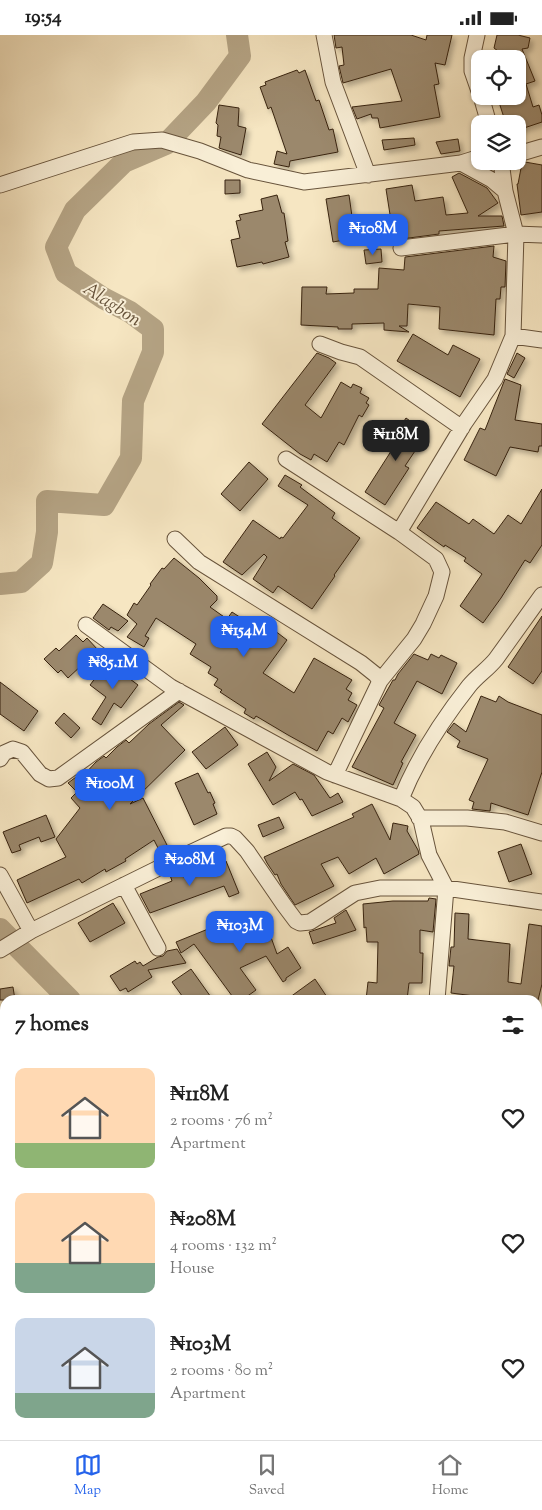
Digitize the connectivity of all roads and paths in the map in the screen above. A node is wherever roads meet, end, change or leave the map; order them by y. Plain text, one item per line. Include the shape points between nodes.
1 (324, 35) edge
2 (477, 35) edge
3 (474, 50) edge
4 (542, 147) edge
5 (526, 151) edge
6 (471, 160) edge
7 (461, 163) junction
8 (502, 170) edge
9 (368, 175) junction
10 (0, 185) edge
11 (505, 191) junction
12 (516, 234) junction
13 (542, 235) edge
14 (401, 248) dead end
15 (513, 336) junction
16 (542, 340) edge
17 (320, 343) dead end
18 (462, 428) junction
19 (286, 459) dead end
20 (399, 532) junction
21 (175, 539) dead end
22 (542, 595) edge
23 (86, 625) dead end
24 (380, 681) junction
25 (178, 691) junction
26 (0, 759) edge
27 (335, 775) junction
28 (401, 799) junction
29 (419, 818) junction
30 (542, 833) edge
31 (0, 875) edge
32 (124, 885) junction
33 (446, 888) junction
34 (542, 902) edge
35 (26, 933) junction
36 (158, 948) dead end
37 (0, 950) edge
38 (437, 995) edge

1 - 9 street via 333,82
2 - 3 street
4 - 5 street
6 - 7 street
7 - 9 street
7 - 11 street via 492,179
8 - 11 street
9 - 10 street via 304,183 248,170 162,140 133,142
11 - 12 street
12 - 13 street
12 - 14 street
12 - 15 street
15 - 16 street
15 - 18 street via 495,379
17 - 18 street via 360,357
18 - 20 street
19 - 20 street
20 - 24 street via 436,559 442,572 423,624
21 - 24 street via 199,562 361,663
22 - 28 street via 490,667 470,684 439,728
23 - 25 street
24 - 27 street
25 - 26 street via 58,778 49,779 40,774 22,752 13,749
25 - 27 street
27 - 28 street
28 - 29 street via 413,807
29 - 30 street via 505,821
29 - 33 street via 429,855
31 - 35 street
32 - 33 street via 231,836 247,851 300,923 310,922 355,893 380,888
32 - 35 street
32 - 36 street
33 - 34 street
33 - 38 street
35 - 37 street

